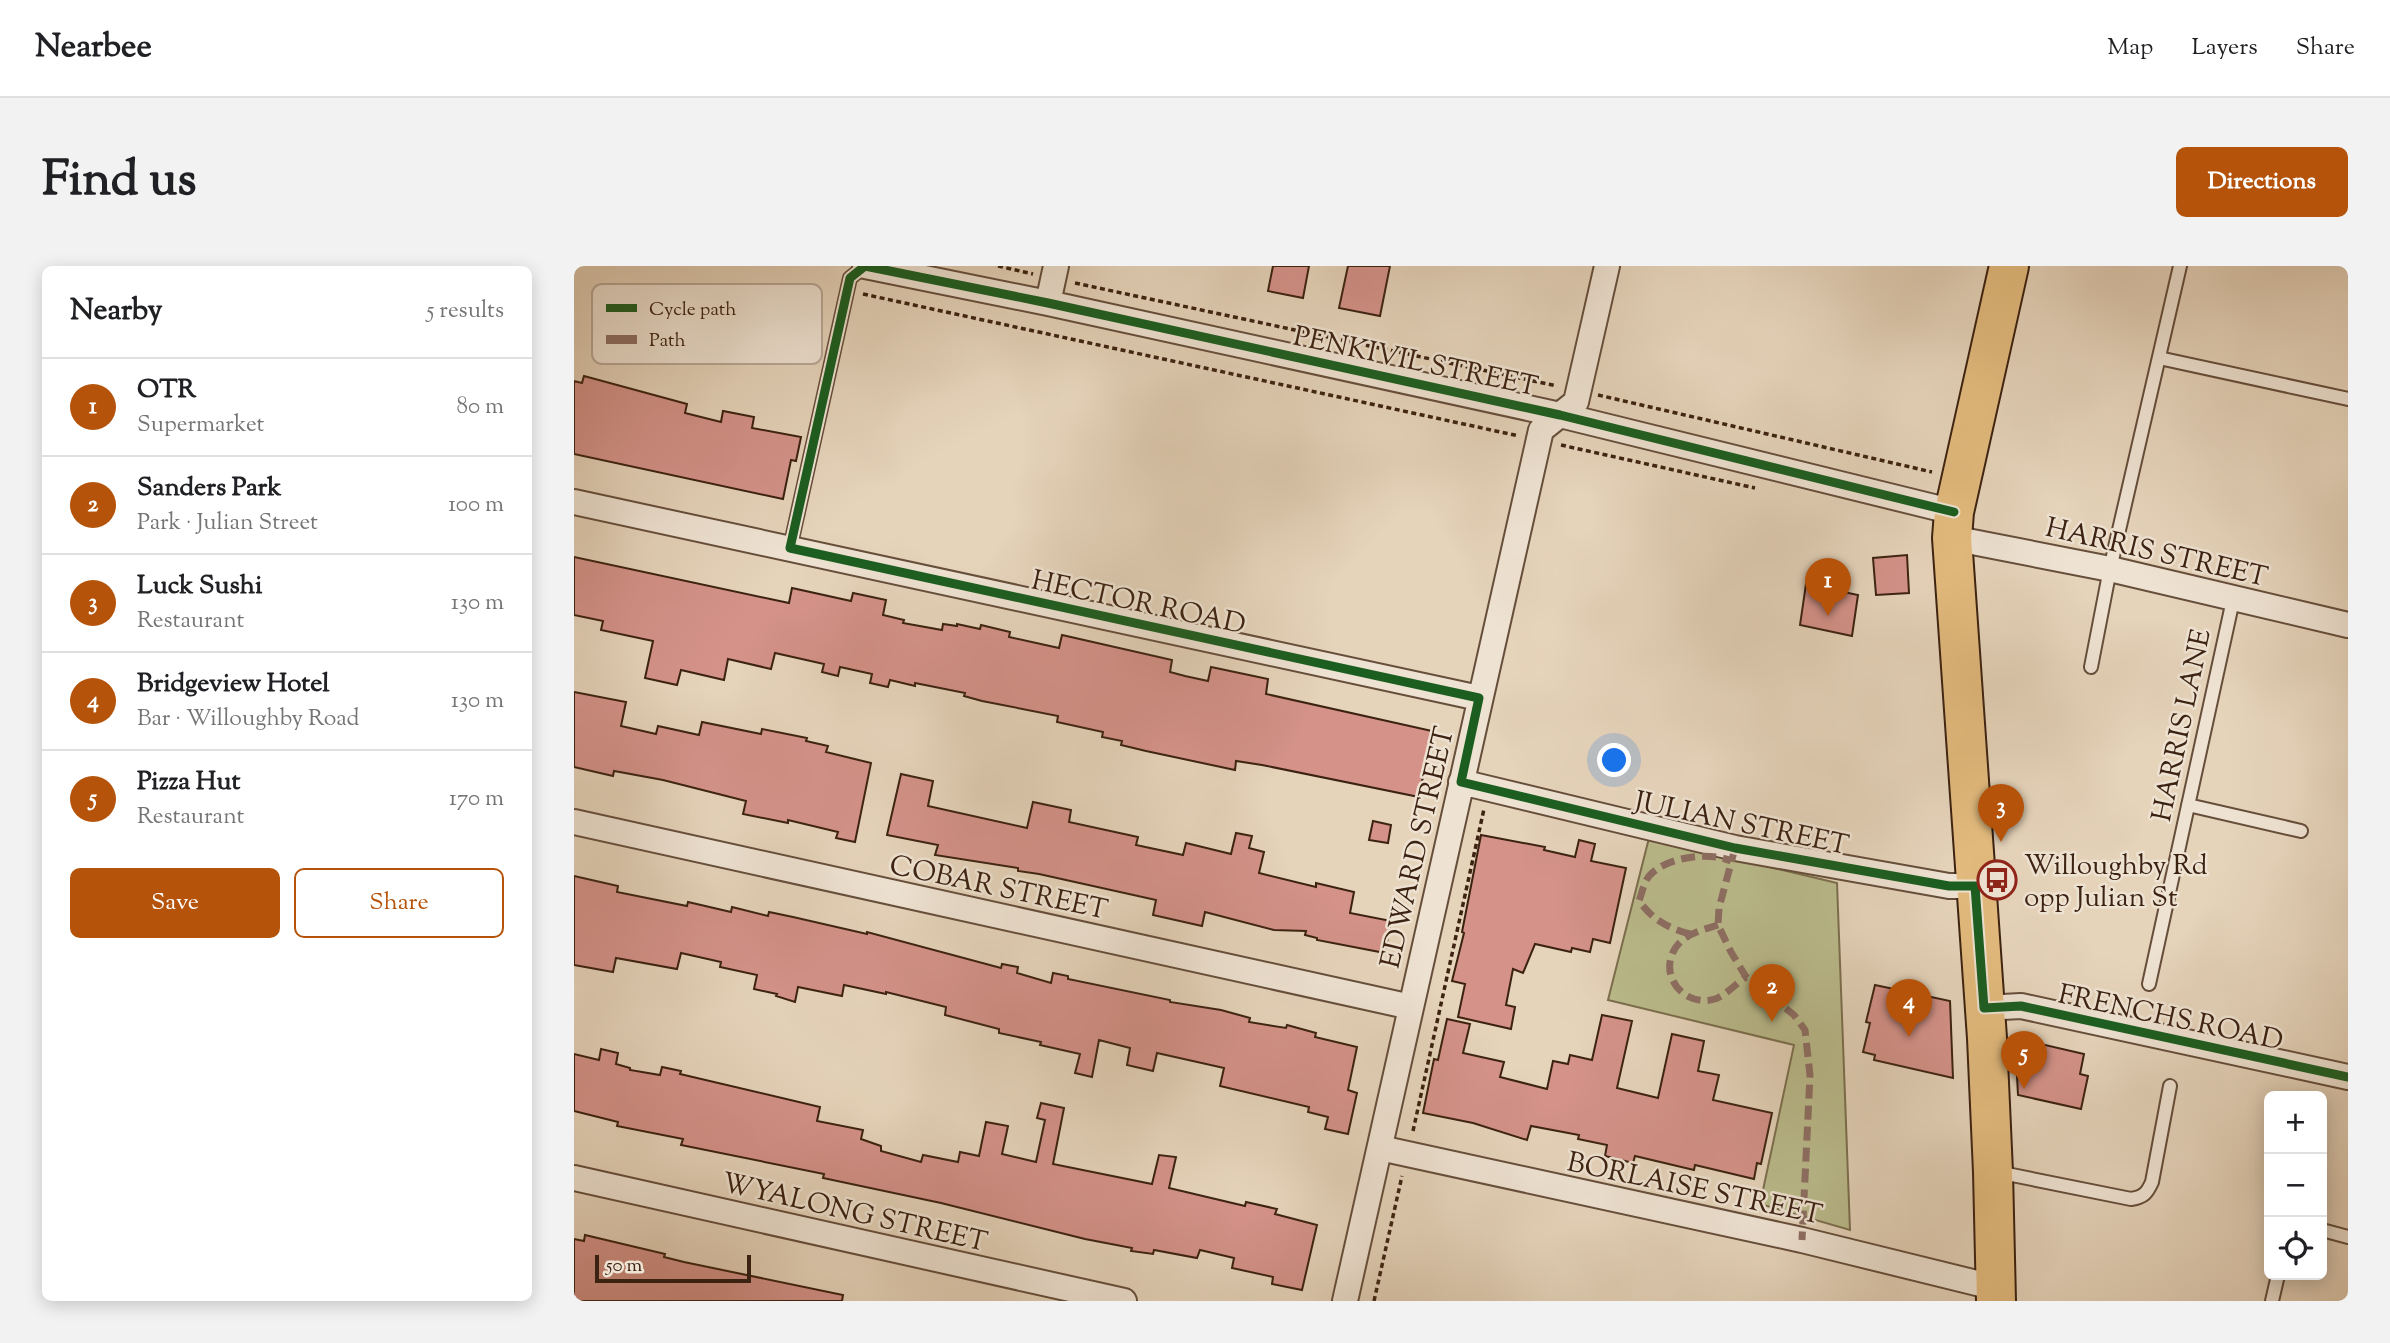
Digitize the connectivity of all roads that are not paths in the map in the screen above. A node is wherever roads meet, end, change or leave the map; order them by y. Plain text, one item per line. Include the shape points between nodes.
1 (865, 266) edge
2 (1607, 266) edge
3 (2009, 266) edge
4 (2180, 266) edge
5 (1055, 272) edge
6 (1048, 303) junction
7 (2159, 358) junction
8 (2348, 399) edge
9 (1560, 415) junction
10 (574, 502) edge
11 (1953, 525) junction
12 (790, 548) junction
13 (2109, 569) junction
14 (2233, 600) junction
15 (2348, 625) edge
16 (2091, 667) dead end
17 (1479, 698) junction
18 (1461, 782) junction
19 (2188, 805) junction
20 (574, 822) edge
21 (2301, 831) dead end
22 (1975, 886) junction
23 (2149, 984) dead end
24 (1410, 1007) junction
25 (1984, 1008) junction
26 (2348, 1077) edge
27 (2170, 1086) dead end
28 (1380, 1148) junction
29 (1993, 1171) junction
30 (574, 1178) edge
31 (2327, 1231) edge
32 (2348, 1237) edge
33 (2277, 1280) edge
34 (1997, 1294) edge
35 (1124, 1301) edge
36 (1345, 1301) edge
37 (2272, 1301) edge

1 - 6 street, PENKIVIL STREET
1 - 12 lane via 850,278
2 - 9 street, EDWARD STREET via 1576,402
3 - 11 main road
4 - 7 lane
5 - 6 street
6 - 9 street, PENKIVIL STREET
7 - 8 lane
7 - 13 lane
9 - 11 street, PENKIVIL STREET via 1911,503
9 - 17 street, EDWARD STREET via 1541,430
10 - 12 street, HECTOR ROAD
11 - 13 street, HARRIS STREET
11 - 22 main road
12 - 17 street, HECTOR ROAD
13 - 14 street, HARRIS STREET
13 - 16 lane
14 - 15 street, HARRIS STREET
14 - 19 lane, HARRIS LANE
17 - 18 street, EDWARD STREET
18 - 22 street, JULIAN STREET via 1735,848 1950,886
18 - 24 street, EDWARD STREET
19 - 21 lane
19 - 23 lane, HARRIS LANE
20 - 24 street, COBAR STREET
22 - 25 main road
24 - 28 street, EDWARD STREET
25 - 26 street, FRENCHS ROAD via 2021,1006
25 - 29 main road
27 - 29 lane via 2151,1182 2141,1198
28 - 34 street, BORLAISE STREET via 1802,1240
28 - 36 street, EDWARD STREET
29 - 34 main road
30 - 35 street, WYALONG STREET
31 - 32 lane
33 - 37 lane

